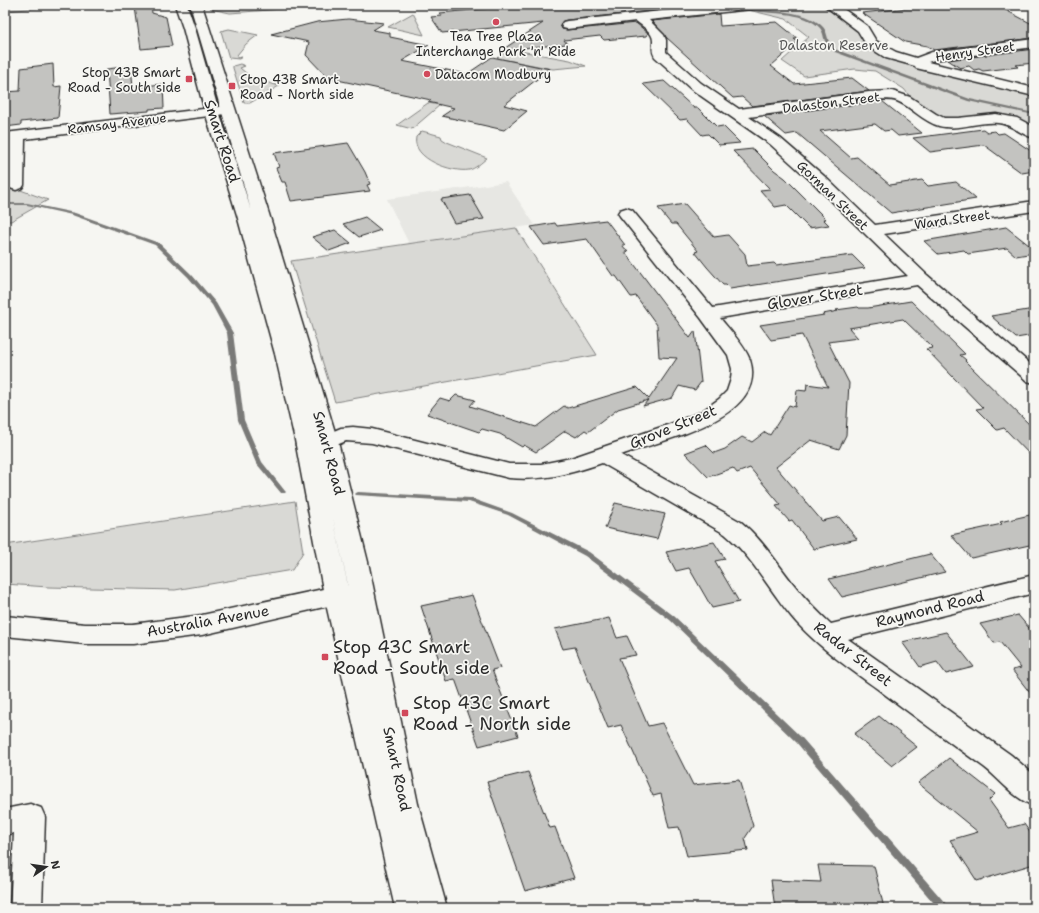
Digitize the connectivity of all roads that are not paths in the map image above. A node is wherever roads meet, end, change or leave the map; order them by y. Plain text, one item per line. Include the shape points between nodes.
1 (181, 5) edge
2 (196, 5) edge
3 (752, 5) edge
4 (832, 6) edge
5 (850, 6) edge
6 (609, 10) dead end
7 (638, 17) junction
8 (619, 19) junction
9 (568, 25) dead end
10 (1034, 43) edge
11 (921, 65) junction
12 (1034, 92) edge
13 (220, 111) junction
14 (737, 114) junction
15 (1034, 134) edge
16 (12, 136) edge
17 (16, 185) dead end
18 (1034, 206) edge
19 (626, 213) dead end
20 (870, 231) junction
21 (922, 279) junction
22 (708, 314) junction
23 (1030, 370) edge
24 (317, 443) junction
25 (603, 454) junction
26 (1034, 584) edge
27 (350, 594) junction
28 (5, 626) edge
29 (826, 635) junction
30 (1034, 793) edge
31 (5, 822) edge
32 (26, 908) edge
33 (411, 908) edge
34 (431, 908) edge

1 - 13 street, Smart Road
2 - 13 street, Smart Road
3 - 7 street
4 - 5 street
4 - 11 street via 863,29 871,43 879,49
6 - 8 street
7 - 8 street
7 - 14 street, Gorman Street via 659,37 660,54 696,86
8 - 9 street
10 - 11 street, Henry Street via 932,56 921,60
11 - 12 street
13 - 16 street, Ramsay Avenue
13 - 24 street, Smart Road via 266,229
14 - 15 street, Dalaston Street via 869,96 890,96 900,98 936,120 944,122 998,118 1011,121
14 - 20 street, Gorman Street via 775,141
16 - 17 street
18 - 20 street, Ward Street
19 - 22 street, Grove Street
20 - 21 street, Gorman Street
21 - 22 street, Glover Street
21 - 23 street, Gorman Street
22 - 25 street, Grove Street via 735,349 741,362 741,382 736,392 728,402 708,416
24 - 25 street, Grove Street via 415,447 496,468 528,473 564,467
24 - 27 street, Smart Road
25 - 29 street, Radar Street via 733,528 745,538 786,593
26 - 29 street, Raymond Road
27 - 28 street, Australia Avenue via 202,625 133,634 85,634
27 - 33 street, Smart Road
27 - 34 street, Smart Road
29 - 30 street, Radar Street via 1001,764
31 - 32 street via 30,817

